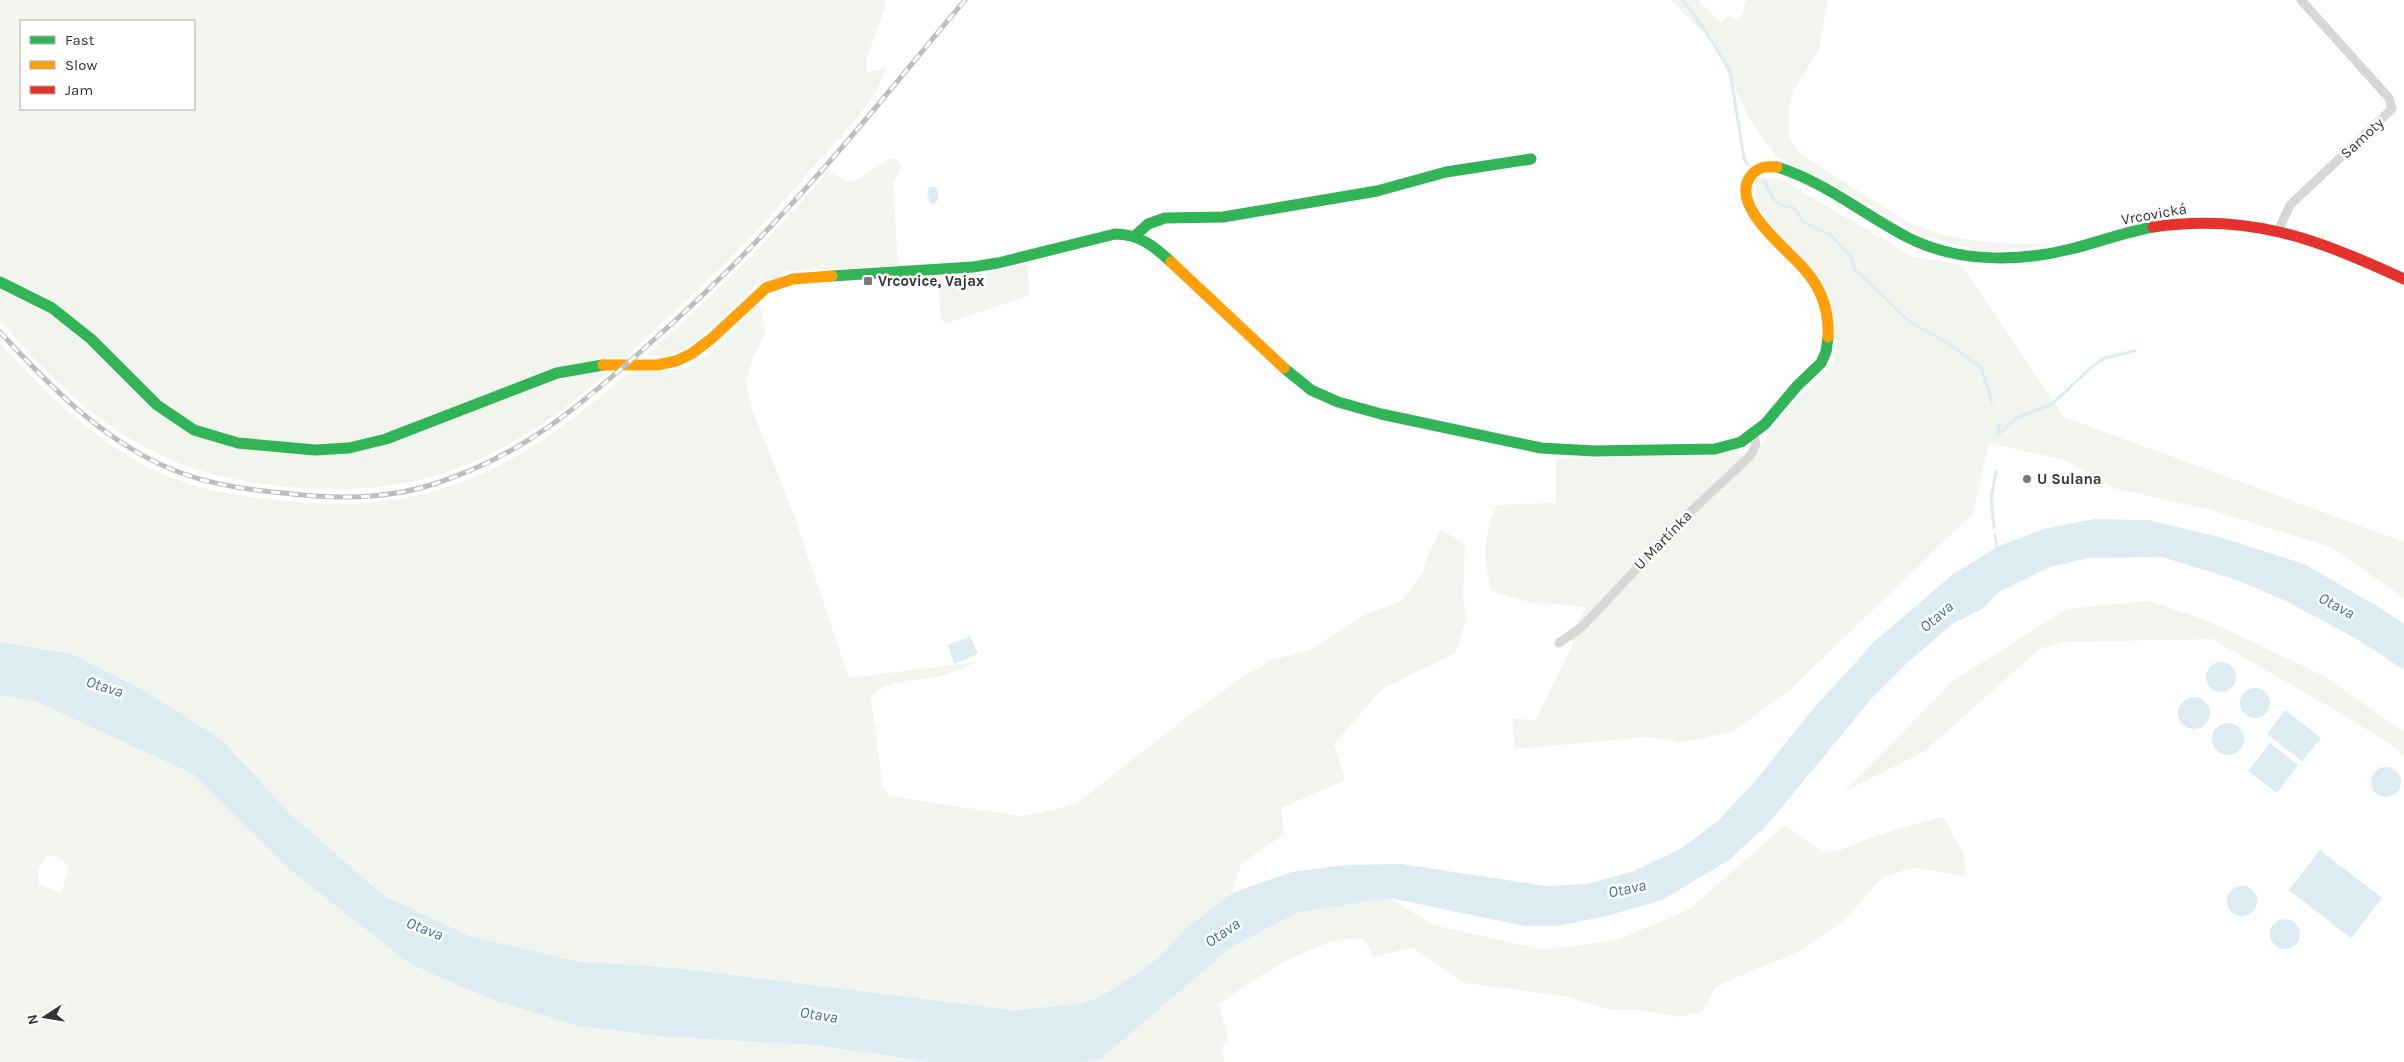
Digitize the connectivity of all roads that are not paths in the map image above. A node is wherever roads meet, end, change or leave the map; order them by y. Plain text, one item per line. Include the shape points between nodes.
1 (2301, 0) edge
2 (1531, 159) dead end
3 (2278, 229) junction
4 (1136, 235) junction
5 (2404, 279) edge
6 (0, 282) edge
7 (1754, 434) junction
8 (1559, 643) dead end

1 - 3 street, Samoty via 2389,98 2392,109 2290,205
2 - 4 street via 1446,172 1377,191 1223,217 1165,218 1148,224
3 - 5 street, Vrcovická via 2327,244
3 - 7 street, Vrcovická via 2228,221 2180,223 2141,229 2061,251 2014,257 1952,253 1905,236 1826,189 1786,169 1771,166 1754,173 1746,193 1754,217 1762,228 1811,275 1821,293 1828,331 1827,349 1823,360
4 - 6 street via 1108,234 998,263 780,282 759,293 711,339 676,361 656,365 593,365 557,373 386,439 350,448 316,450 238,443 194,430 157,406 91,339 52,308
4 - 7 street via 1156,248 1299,382 1327,400 1548,450 1705,449 1740,443
7 - 8 street, U Martínka via 1756,446 1750,456 1687,515 1582,626

